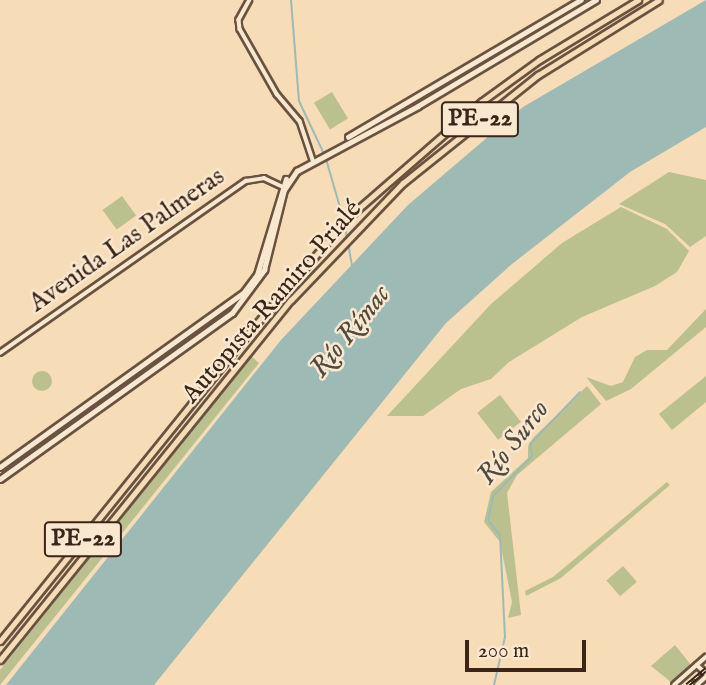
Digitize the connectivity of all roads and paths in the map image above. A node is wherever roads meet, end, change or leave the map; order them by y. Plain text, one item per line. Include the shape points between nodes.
1 (250, 0) edge
2 (581, 0) edge
3 (596, 0) edge
4 (621, 0) edge
5 (659, 0) edge
6 (634, 1) edge
7 (625, 8) junction
8 (575, 38) junction
9 (581, 48) junction
10 (490, 54) junction
11 (494, 61) junction
12 (334, 147) junction
13 (315, 158) junction
14 (281, 186) junction
15 (0, 353) edge
16 (0, 467) edge
17 (0, 479) edge
18 (0, 641) edge
19 (706, 658) edge
20 (0, 660) edge
21 (697, 665) junction
22 (706, 675) edge
23 (674, 685) edge
24 (697, 685) edge

1 - 13 street via 239,20 240,29 277,94 300,121
2 - 10 main road
3 - 11 main road
4 - 7 street
5 - 9 highway, Autopista Ramiro Prialé / PE-22
6 - 7 highway, Autopista Ramiro Prialé / PE-22
7 - 8 highway, Autopista Ramiro Prialé / PE-22
8 - 9 highway
8 - 18 highway, Autopista Ramiro Prialé / PE-22 via 538,60 425,146 350,216
9 - 20 highway, Autopista Ramiro Prialé / PE-22 via 484,116 403,183 356,230 291,300
10 - 11 main road via 488,59
10 - 12 main road
11 - 12 main road
12 - 13 main road
13 - 14 main road
13 - 17 main road via 287,182 264,270 233,313
14 - 15 street, Avenida Las Palmeras via 264,178 246,181
14 - 16 main road via 257,275 244,292
19 - 21 street
21 - 22 street
21 - 23 street
22 - 24 street

